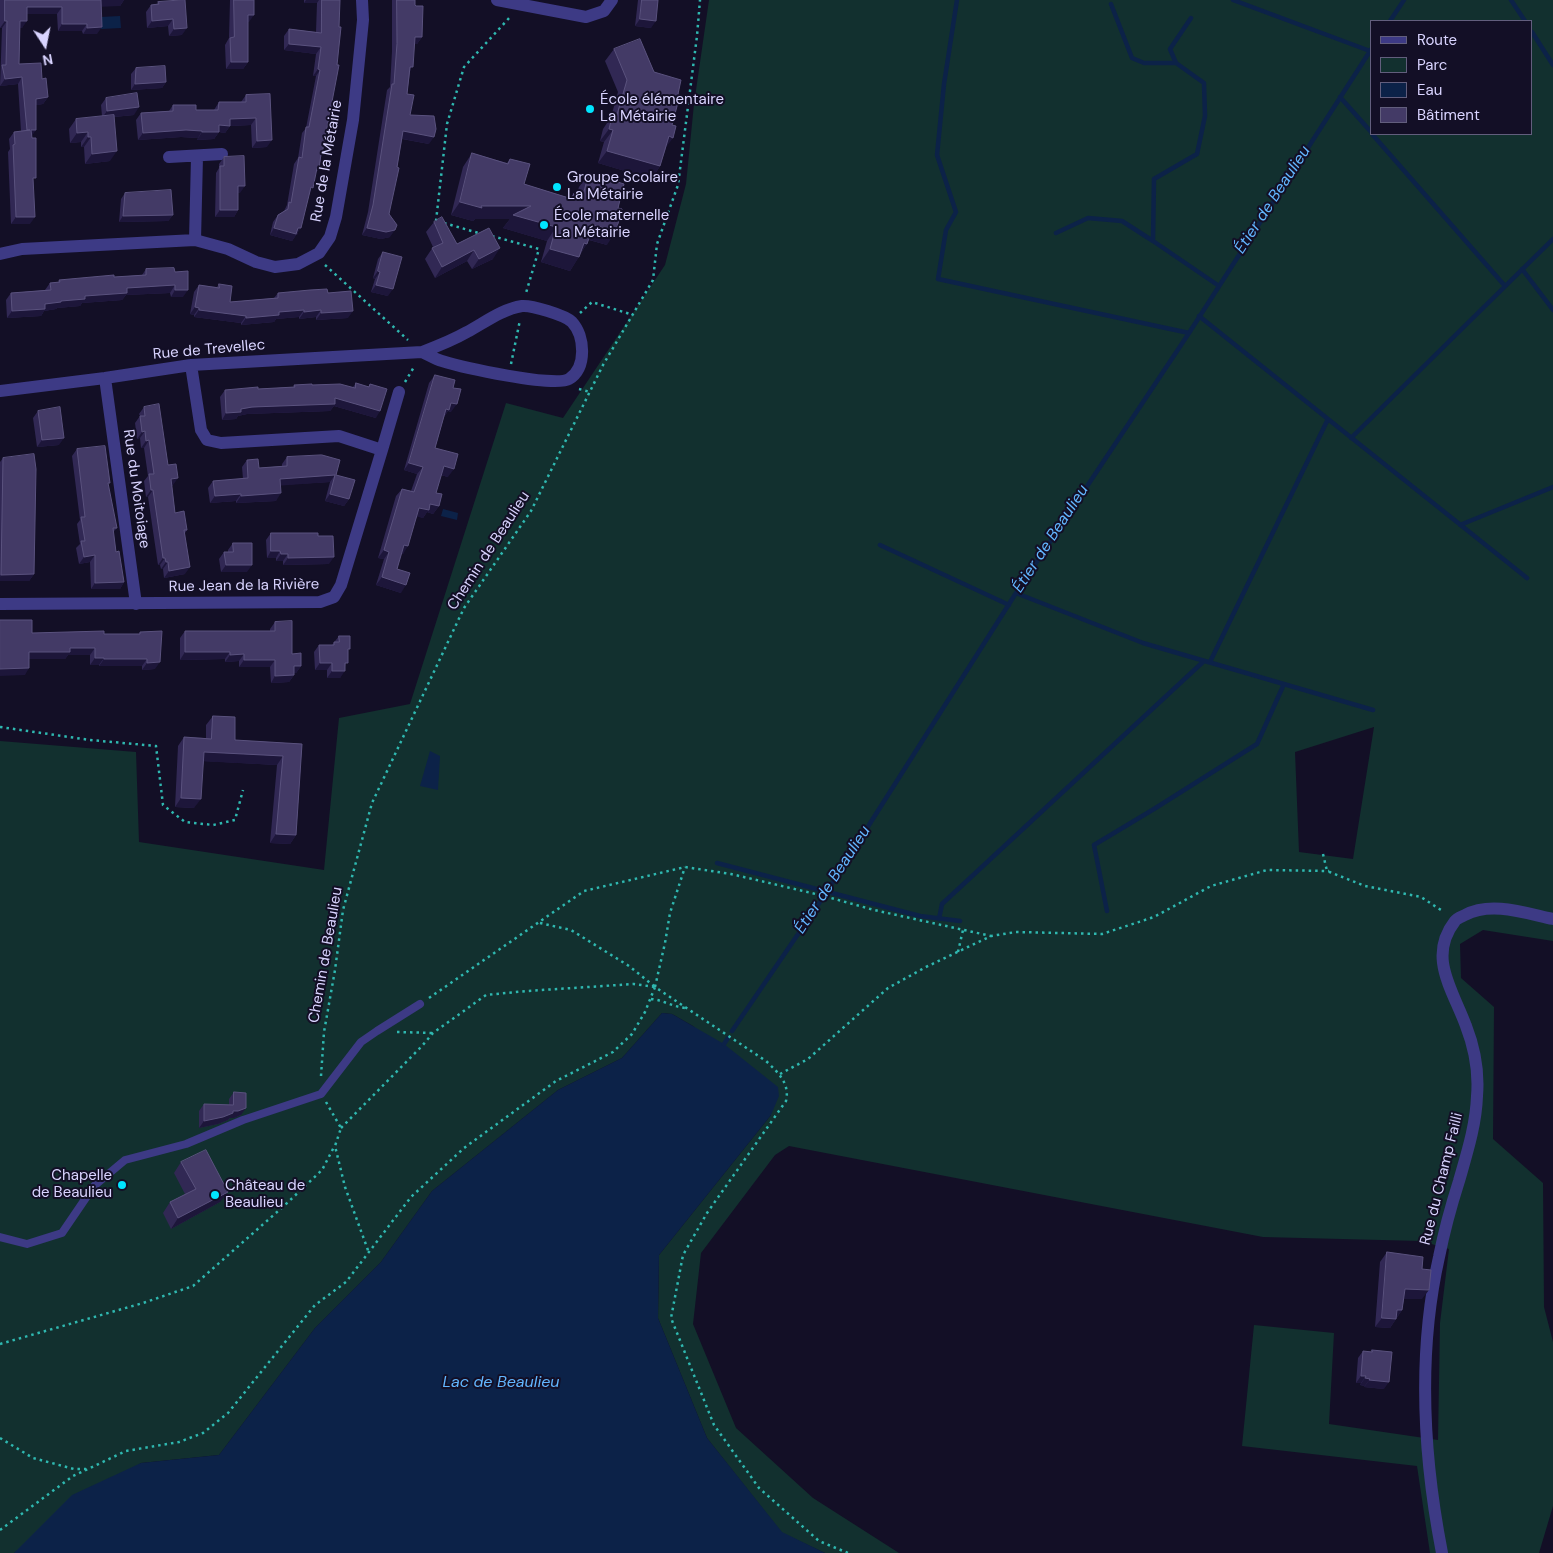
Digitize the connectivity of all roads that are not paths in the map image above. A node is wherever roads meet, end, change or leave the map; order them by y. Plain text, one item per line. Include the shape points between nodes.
1 (362, 0) edge
2 (497, 0) edge
3 (612, 0) edge
4 (222, 154) dead end
5 (169, 157) dead end
6 (197, 157) junction
7 (195, 240) junction
8 (0, 254) edge
9 (422, 352) junction
10 (191, 365) junction
11 (105, 378) junction
12 (0, 391) edge
13 (399, 392) road end
14 (382, 450) junction
15 (0, 604) edge
16 (136, 604) junction
17 (1553, 919) edge
18 (420, 1004) road end
19 (0, 1237) edge
20 (1442, 1553) edge

1 - 7 street, Rue de la Métairie via 353,120 336,217 330,237 319,253 298,264 275,267
2 - 3 street via 586,16 604,11
4 - 6 street
5 - 6 street
6 - 7 street
7 - 8 street, Rue de la Métairie via 22,249
9 - 9 street, Rue de Trevellec via 445,344 500,313 523,306 570,321 582,341 579,369 569,379 558,382 538,381 442,361
9 - 10 street, Rue de Trevellec
10 - 11 street, Rue de Trevellec
10 - 14 street via 201,430 207,440 221,443 339,436
11 - 12 street, Rue de Trevellec
11 - 16 street, Rue du Moitoiage
13 - 14 street, Rue Jean de la Rivière
14 - 16 street, Rue Jean de la Rivière via 341,585 334,597 320,602
15 - 16 street, Rue Jean de la Rivière
17 - 20 street, Rue du Champ Failli via 1496,908 1472,911 1456,919 1445,939 1442,953 1443,968 1466,1026 1478,1071 1478,1098 1472,1131 1448,1216 1432,1292 1426,1348 1425,1437
18 - 19 lane via 361,1042 321,1094 243,1120 186,1144 125,1160 94,1186 62,1233 27,1244

